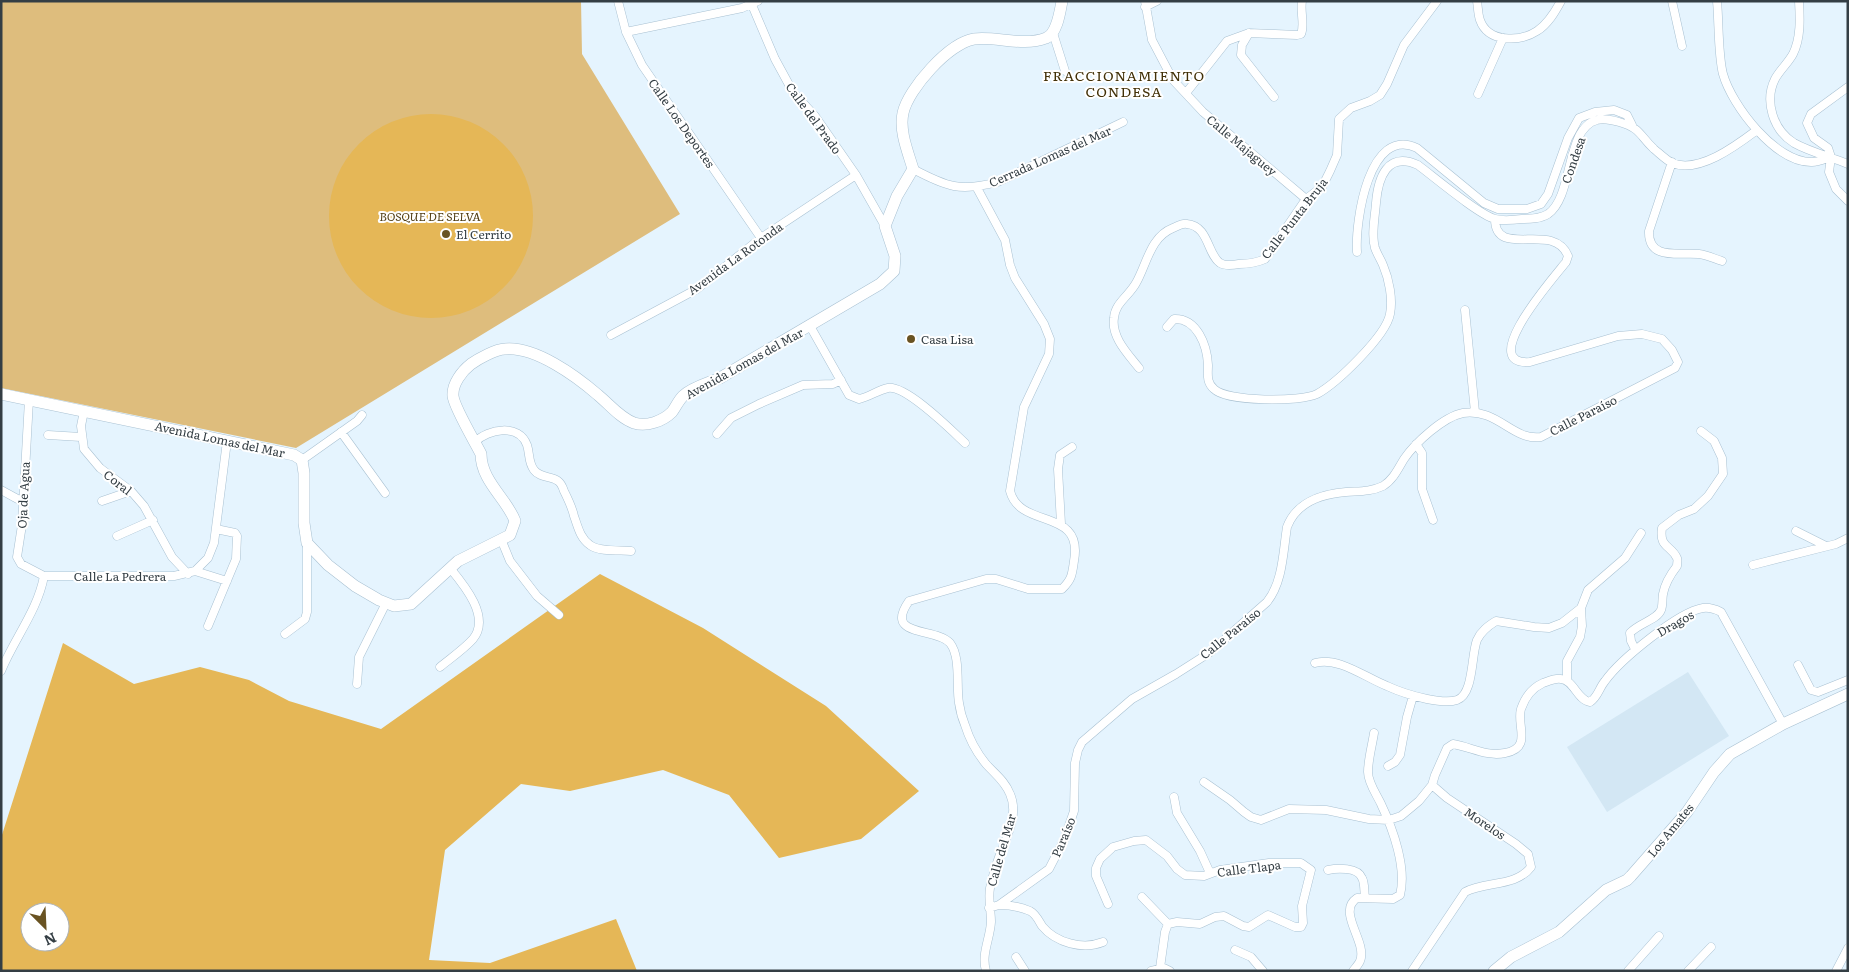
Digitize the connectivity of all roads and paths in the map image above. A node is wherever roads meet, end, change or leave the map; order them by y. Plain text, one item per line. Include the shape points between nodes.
1 (618, 1) edge
2 (1062, 1) edge
3 (1157, 1) edge
4 (1302, 1) edge
5 (1437, 1) edge
6 (1477, 1) edge
7 (1561, 1) edge
8 (1672, 1) edge
9 (1717, 1) edge
10 (1799, 1) edge
11 (755, 3) edge
12 (1145, 4) edge
13 (626, 32) junction
14 (1053, 33) junction
15 (1245, 34) junction
16 (1503, 38) junction
17 (1682, 46) dead end
18 (1065, 71) dead end
19 (1848, 87) edge
20 (1186, 94) junction
21 (1478, 94) dead end
22 (1274, 97) dead end
23 (1123, 122) dead end
24 (1632, 125) junction
25 (1758, 130) junction
26 (1831, 157) junction
27 (1672, 162) junction
28 (1848, 164) edge
29 (913, 169) junction
30 (856, 175) junction
31 (977, 188) junction
32 (1306, 198) junction
33 (1848, 201) edge
34 (1495, 219) junction
35 (885, 226) junction
36 (761, 238) junction
37 (1357, 252) dead end
38 (1722, 261) dead end
39 (1465, 310) dead end
40 (810, 326) junction
41 (1167, 327) dead end
42 (611, 335) dead end
43 (1139, 368) dead end
44 (841, 380) junction
45 (1, 394) edge
46 (29, 400) junction
47 (84, 411) junction
48 (1475, 412) junction
49 (362, 415) dead end
50 (1701, 431) dead end
51 (341, 432) junction
52 (717, 434) dead end
53 (48, 435) dead end
54 (81, 437) junction
55 (227, 441) junction
56 (475, 442) junction
57 (965, 443) dead end
58 (1416, 444) junction
59 (1072, 447) dead end
60 (302, 460) junction
61 (1, 490) edge
62 (131, 490) junction
63 (385, 493) dead end
64 (102, 501) dead end
65 (23, 502) junction
66 (153, 520) junction
67 (1433, 520) dead end
68 (1061, 524) junction
69 (216, 529) junction
70 (1796, 531) dead end
71 (1641, 533) dead end
72 (117, 536) dead end
73 (1848, 538) edge
74 (501, 540) junction
75 (307, 543) junction
76 (1826, 546) junction
77 (631, 551) dead end
78 (1753, 565) dead end
79 (450, 568) junction
80 (191, 572) junction
81 (44, 576) junction
82 (227, 580) junction
83 (386, 603) junction
84 (1581, 608) junction
85 (559, 616) dead end
86 (208, 626) dead end
87 (284, 634) dead end
88 (1636, 649) junction
89 (1315, 663) dead end
90 (1798, 665) dead end
91 (440, 667) dead end
92 (1, 671) edge
93 (1567, 680) junction
94 (1848, 680) edge
95 (357, 684) dead end
96 (1848, 694) edge
97 (1413, 696) junction
98 (1783, 724) junction
99 (1374, 733) dead end
100 (1075, 763) joint
101 (1388, 766) dead end
102 (1204, 782) dead end
103 (1432, 785) junction
104 (1174, 797) dead end
105 (1389, 820) junction
106 (1328, 870) dead end
107 (1210, 873) junction
108 (1142, 897) dead end
109 (1365, 898) junction
110 (1108, 904) dead end
111 (999, 905) junction
112 (989, 908) junction
113 (1168, 924) junction
114 (1659, 936) dead end
115 (1103, 942) dead end
116 (1712, 947) dead end
117 (1848, 948) edge
118 (1235, 950) dead end
119 (1016, 957) dead end
120 (1165, 969) edge
121 (986, 971) edge
122 (1025, 971) edge
123 (1151, 971) edge
124 (1263, 971) edge
125 (1353, 971) edge
126 (1412, 971) edge
127 (1494, 971) edge
128 (1628, 971) edge
129 (1688, 971) edge
130 (1836, 971) edge

1 - 13 street, Calle Los Deportes
2 - 14 main road
3 - 12 street, Calle Majaguey
4 - 15 street via 1301,34
5 - 32 street, Calle Punta Bruja via 1404,45 1380,95 1351,108 1338,118 1337,155 1322,187
6 - 16 street via 1484,28
7 - 16 street via 1537,31 1514,39
8 - 17 street
9 - 25 street via 1723,72 1728,88 1744,115
10 - 26 street via 1798,36 1793,54 1776,79 1771,93 1771,110 1783,133 1794,142
11 - 13 street, Calle del Prado
11 - 30 street, Calle del Prado via 775,59 793,92 815,116
12 - 20 street, Calle Majaguey via 1152,40 1173,80
13 - 36 street, Calle Los Deportes via 654,84
14 - 18 street
14 - 29 main road via 1031,42 973,39 950,50 933,66 911,93 902,114 904,140
15 - 20 street via 1227,40
15 - 22 street via 1241,56
16 - 21 street
19 - 26 street via 1811,114 1807,122 1814,138 1828,148
20 - 32 street, Calle Majaguey
23 - 31 street, Cerrada Lomas del Mar via 998,182
24 - 27 street via 1651,146
24 - 34 street, Condesa via 1596,120 1586,127 1577,142 1560,199 1548,214 1535,219
24 - 37 street via 1627,115 1614,110 1594,112 1579,118 1568,138 1548,194 1541,204 1527,208 1498,209 1484,203 1417,148 1409,144 1390,146 1371,174 1362,202 1356,234
25 - 26 street via 1797,159 1812,162
25 - 27 street via 1731,150 1700,163 1685,165
26 - 28 street
26 - 33 street via 1829,172 1836,189
27 - 38 street via 1649,231 1653,247 1661,252 1701,254
29 - 31 street via 959,188
29 - 35 main road
30 - 35 street, Calle del Prado
30 - 36 street, Avenida La Rotonda
31 - 68 street via 1005,240 1015,278 1050,339 1049,354 1024,407 1010,491 1012,498 1029,513
32 - 43 street, Calle Punta Bruja via 1265,258 1256,263 1237,265 1219,262 1196,226 1182,224 1161,235 1136,283 1117,306 1113,319 1117,336
34 - 41 street via 1410,161 1401,160 1385,169 1377,192 1373,235 1384,266 1390,315 1378,338 1316,394 1249,400 1220,393 1209,383 1207,358 1196,328 1182,318 1174,319
34 - 48 street, Calle Paraíso via 1495,228 1500,236 1508,239 1542,238 1561,245 1568,256 1518,325 1511,346 1514,358 1521,363 1530,362 1618,336 1642,334 1662,339 1678,362 1675,368 1541,437 1521,435 1494,418
35 - 40 main road, Avenida Lomas del Mar via 895,256 894,271 880,284
36 - 42 street, Avenida La Rotonda via 697,289
39 - 48 street
40 - 44 street
40 - 56 main road, Avenida Lomas del Mar via 720,378 701,385 683,396 672,412 660,421 648,424 634,422 614,410 556,365 528,351 504,348 476,360 462,371 455,386 455,405
44 - 52 street via 833,384 803,385 759,404 731,418
44 - 57 street via 849,395 859,399 889,388 898,389 921,402
45 - 46 main road, Avenida Lomas del Mar
46 - 47 main road, Avenida Lomas del Mar
46 - 65 street, Oja de Agua
47 - 54 street
47 - 55 main road, Avenida Lomas del Mar
48 - 58 street, Calle Paraíso via 1449,418
49 - 51 street
50 - 88 street via 1714,441 1722,458 1723,474 1694,509 1662,528 1660,536 1677,558 1677,566 1668,578 1662,610 1630,633
51 - 60 street
51 - 63 street
53 - 54 street
54 - 62 street, Coral via 90,458
55 - 60 main road, Avenida Lomas del Mar via 287,452
55 - 69 street
56 - 74 main road, Avenida Lomas del Mar via 490,482 515,521 510,535
56 - 77 street via 497,431 517,434 527,444 528,460 535,472 558,481 562,486 584,539 592,547
58 - 67 street via 1422,453 1422,489
58 - 100 street, Calle Paraíso via 1384,485 1368,492 1344,492 1318,498 1301,507 1287,527 1277,584 1267,602 1209,652 1132,699 1082,742
59 - 68 street via 1060,455 1058,469
60 - 75 main road, Avenida Lomas del Mar
61 - 65 street
62 - 64 street
62 - 66 street, Coral
65 - 81 street, Oja de Agua via 18,557 20,564
66 - 72 street
66 - 80 street, Coral via 172,557
68 - 112 street, Calle del Mar via 1073,538 1076,555 1071,580 1062,589 1028,589 996,579 977,581 909,601 903,610 905,626 944,638 950,644 955,654 959,703 965,726 980,756 1011,795 1012,824 997,862
69 - 80 street via 208,558
69 - 82 street via 232,531 237,536 236,560
70 - 76 street
71 - 84 street via 1625,558 1588,590
73 - 76 street
74 - 79 main road, Avenida Lomas del Mar
74 - 85 street via 510,561 537,596
75 - 83 main road, Avenida Lomas del Mar via 355,586
75 - 87 street via 307,612 305,619
76 - 78 street
79 - 83 main road, Avenida Lomas del Mar via 411,604 394,606
79 - 91 street via 468,589 479,623 472,640
80 - 81 street, Calle La Pedrera via 174,576
80 - 82 street
81 - 92 street via 42,590
82 - 86 street
83 - 95 street via 359,656
84 - 93 street via 1580,637 1567,662
84 - 97 street via 1562,623 1549,628 1496,622 1485,628 1477,641 1468,690 1460,699 1450,702
88 - 93 street, Dragos via 1604,681 1590,702 1583,701
88 - 98 street, Dragos via 1656,633 1702,608 1721,612
89 - 97 street via 1343,666
90 - 94 street via 1811,690 1818,692
93 - 103 street via 1553,679 1531,691 1521,710 1520,745 1507,753 1489,755 1454,744 1447,748
96 - 98 main road, Los Amates
97 - 101 street via 1400,756
98 - 127 main road, Los Amates via 1730,754 1687,812 1627,880 1606,890 1559,932 1511,957
99 - 105 street via 1368,772
100 - 111 street, Paraíso via 1074,811 1049,869
102 - 105 street via 1251,817 1261,820 1289,809 1326,810
103 - 105 street via 1401,816
103 - 126 street, Morelos via 1516,844 1528,854 1531,867 1518,878 1465,892
104 - 107 street, Calle Tlapa via 1177,813
105 - 109 street via 1399,853 1400,895 1393,899
106 - 109 street via 1341,867 1360,873
107 - 110 street via 1204,876 1185,875 1146,840 1113,847 1100,858 1096,868 1096,876
107 - 113 street, Calle Tlapa via 1269,864 1301,863 1311,870 1302,906 1301,927 1268,915 1249,927 1224,916 1200,924
108 - 113 street
109 - 125 street via 1356,898 1349,911 1361,948 1360,961
111 - 112 street, Paraíso
111 - 115 street via 1030,911 1048,932 1074,945
112 - 121 street, Calle del Mar via 991,923 984,954
113 - 120 street
114 - 128 street
116 - 129 street
117 - 130 street
118 - 124 street via 1251,957
119 - 122 street
120 - 123 street

